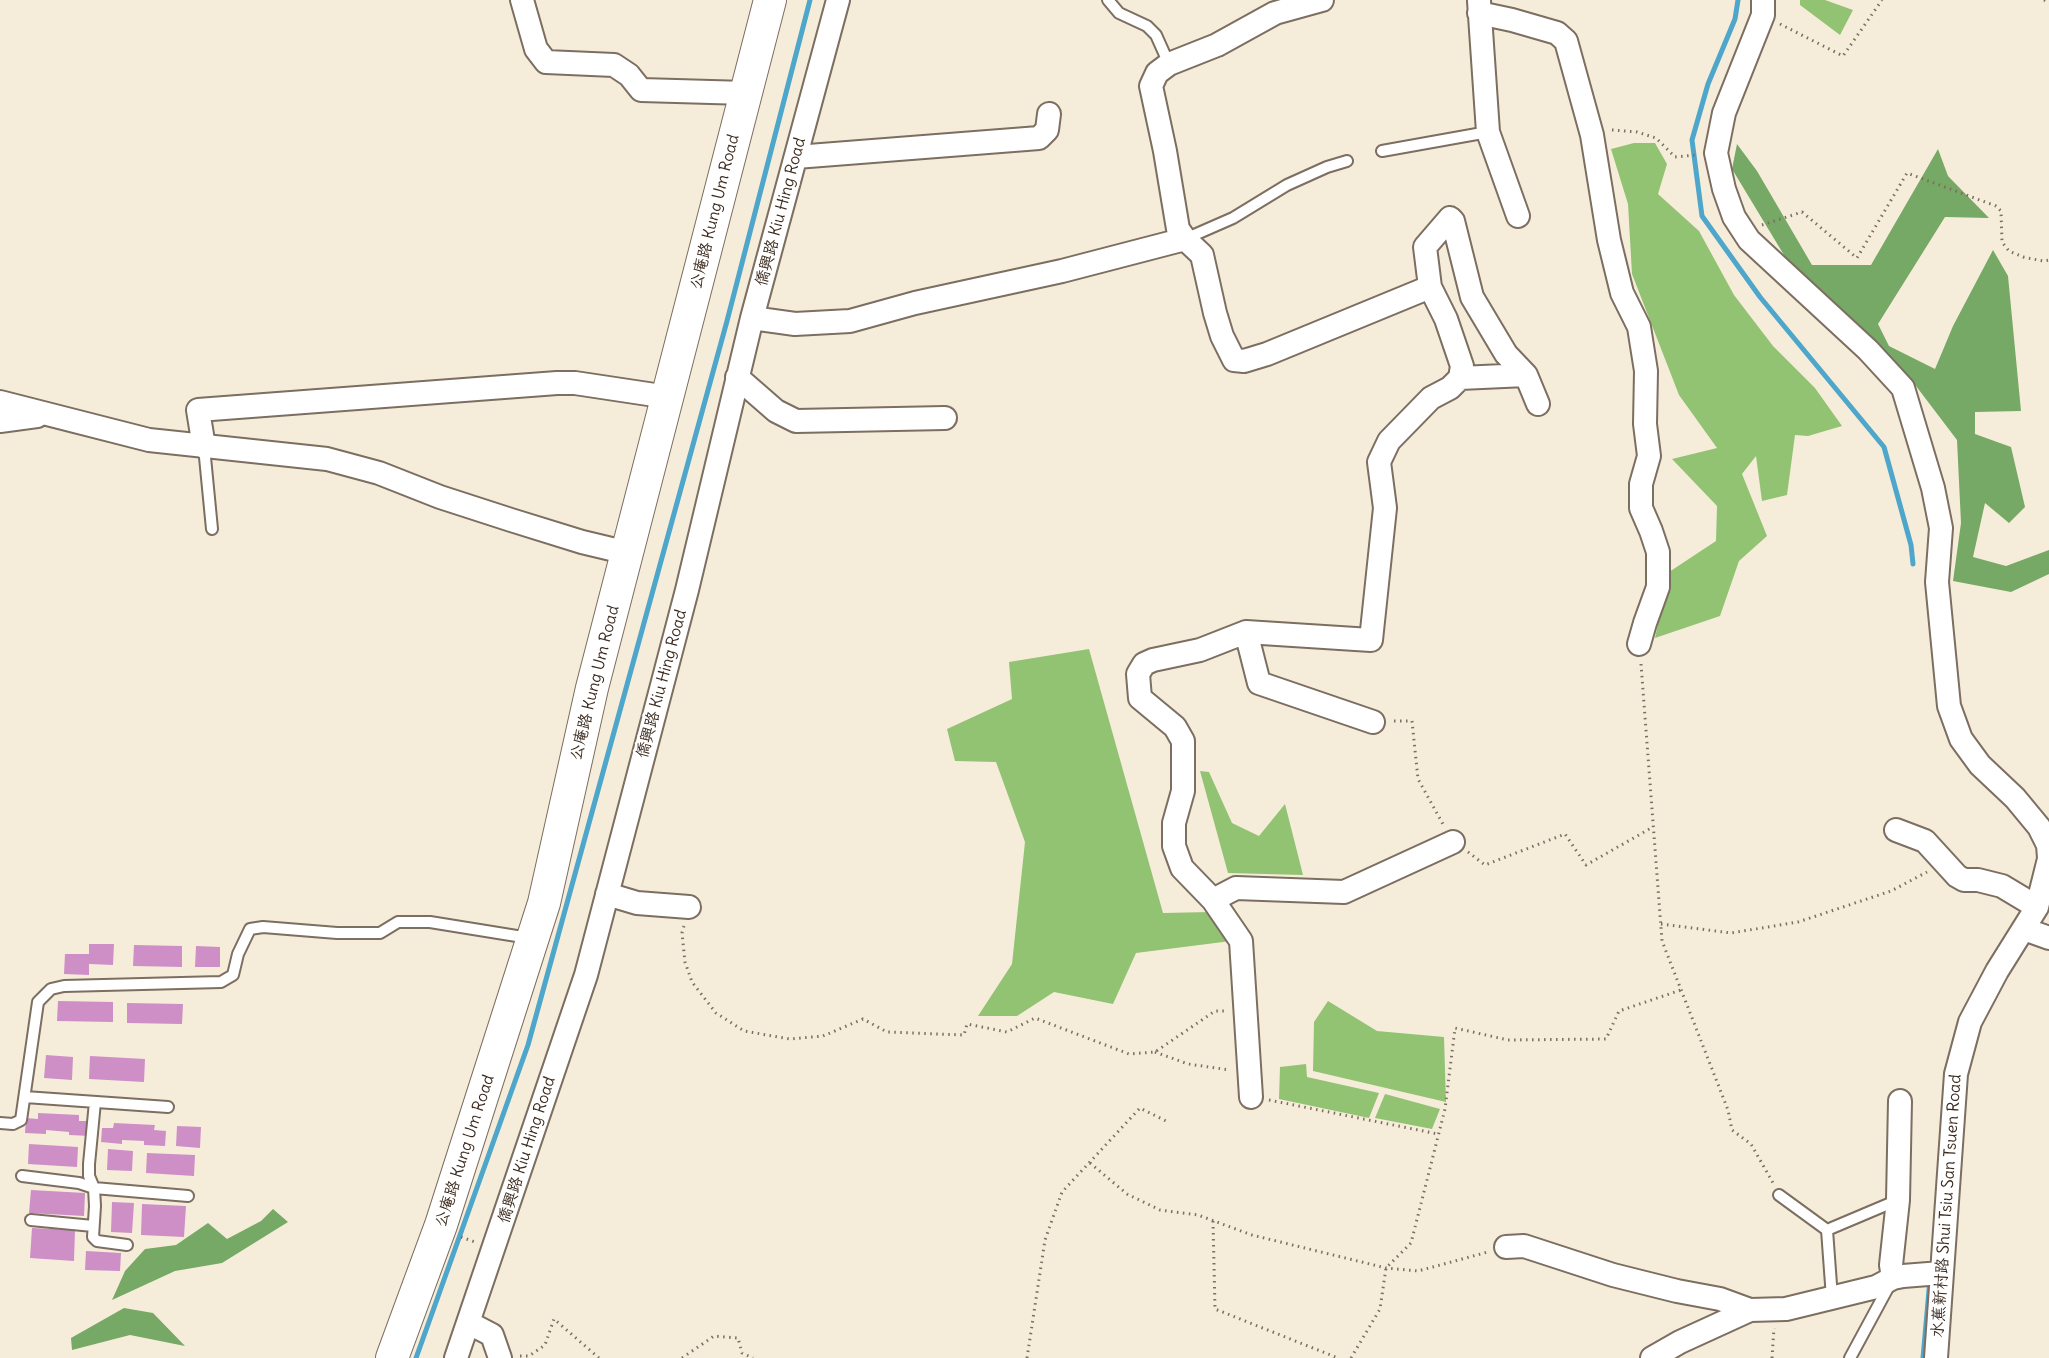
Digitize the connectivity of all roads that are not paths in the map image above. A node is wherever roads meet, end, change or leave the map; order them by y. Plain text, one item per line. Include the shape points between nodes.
1 (522, 0) edge
2 (770, 0) edge
3 (838, 0) edge
4 (1108, 0) edge
5 (1322, 0) edge
6 (1479, 7) edge
7 (1763, 7) edge
8 (1169, 64) junction
9 (746, 93) junction
10 (1049, 114) dead end
11 (1488, 132) junction
12 (1382, 151) dead end
13 (796, 157) junction
14 (1347, 161) dead end
15 (1518, 216) dead end
16 (1185, 239) junction
17 (1430, 287) junction
18 (752, 318) junction
19 (1526, 375) junction
20 (737, 377) junction
21 (1460, 378) junction
22 (668, 397) junction
23 (0, 402) edge
24 (1538, 404) dead end
25 (52, 415) junction
26 (945, 418) dead end
27 (0, 421) edge
28 (204, 447) junction
29 (212, 529) dead end
30 (628, 553) junction
31 (1246, 632) junction
32 (1639, 644) road end
33 (1373, 722) road end
34 (1896, 830) dead end
35 (1454, 842) road end
36 (2049, 858) edge
37 (607, 894) junction
38 (1213, 900) junction
39 (2037, 906) junction
40 (689, 907) road end
41 (2024, 929) junction
42 (2049, 938) edge
43 (533, 939) junction
44 (25, 1097) junction
45 (1251, 1097) road end
46 (1900, 1101) dead end
47 (95, 1102) junction
48 (168, 1107) dead end
49 (0, 1123) edge
50 (22, 1176) dead end
51 (94, 1188) junction
52 (1779, 1195) road end
53 (188, 1196) dead end
54 (1898, 1200) junction
55 (31, 1220) dead end
56 (93, 1226) junction
57 (1827, 1230) junction
58 (127, 1245) dead end
59 (1506, 1247) road end
60 (1938, 1273) junction
61 (1898, 1277) junction
62 (1832, 1298) junction
63 (1750, 1310) junction
64 (469, 1323) junction
65 (500, 1357) edge
66 (392, 1358) edge
67 (456, 1358) edge
68 (1652, 1358) edge
69 (1850, 1358) edge
70 (1936, 1358) edge

1 - 9 street via 536,49 546,62 614,65 641,90
2 - 9 street, 公庵路 Kung Um Road
3 - 13 street, 僑興路 Kiu Hing Road
4 - 8 lane via 1119,13 1147,26 1156,35
5 - 8 street via 1275,14 1217,45
6 - 11 street
6 - 32 street via 1557,33 1566,41 1592,135 1609,240 1622,292 1639,327 1646,371 1649,456 1641,484 1641,508 1658,552 1658,587
7 - 36 street, 水蕉新村路 Shui Tsiu San Tsuen Road via 1724,113 1716,153 1724,189 1734,217 1749,240 1869,350 1903,388 1941,528 1937,582 1948,706 1961,739 1980,765 2039,827 2048,845
8 - 16 street via 1157,73 1151,86 1178,229
9 - 22 street, 公庵路 Kung Um Road
10 - 13 street via 1047,130 1039,138
11 - 12 lane
11 - 15 street
13 - 18 street, 僑興路 Kiu Hing Road
14 - 16 lane via 1287,185 1233,218
16 - 17 street via 1202,255 1219,329 1234,360 1267,354
16 - 18 street via 850,321 795,324
17 - 19 street via 1425,248 1450,218 1472,297 1506,354
17 - 21 street via 1462,366
18 - 20 street, 僑興路 Kiu Hing Road
19 - 21 street
19 - 24 street
20 - 26 street via 776,411 796,421
20 - 37 street, 僑興路 Kiu Hing Road via 687,590
21 - 31 street via 1431,398 1401,427 1379,462 1385,508 1371,640
22 - 28 street via 557,383 198,411
22 - 30 street, 公庵路 Kung Um Road
23 - 25 street
25 - 27 street
25 - 28 street via 149,440
28 - 29 lane
28 - 30 street via 327,459 379,473 440,498
30 - 43 street, 公庵路 Kung Um Road
31 - 33 street via 1259,683
31 - 38 street via 1200,650 1153,660 1144,664 1138,674 1140,698 1176,727 1183,741 1183,791 1174,823 1174,846 1182,868
34 - 39 street via 1925,841 1964,880 2002,886
35 - 38 street via 1344,892 1236,888
36 - 39 street, 水蕉新村路 Shui Tsiu San Tsuen Road
37 - 40 street via 637,903
37 - 64 street, 僑興路 Kiu Hing Road via 586,975
38 - 45 street via 1241,941
39 - 41 street, 水蕉新村路 Shui Tsiu San Tsuen Road
41 - 42 street
41 - 60 street, 水蕉新村路 Shui Tsiu San Tsuen Road via 1970,1022 1956,1074
43 - 44 lane via 430,921 398,922 380,933 263,927 250,929 233,975 221,982 51,989 38,1002
43 - 66 street, 公庵路 Kung Um Road via 441,1226
44 - 47 lane
44 - 49 lane via 21,1120
46 - 54 street
47 - 48 lane
47 - 51 lane via 89,1164
50 - 51 lane
51 - 53 lane
51 - 56 lane
52 - 57 lane
54 - 57 lane
54 - 61 street via 1891,1265
55 - 56 lane
56 - 58 lane via 97,1241
57 - 62 lane
59 - 63 street via 1524,1246 1613,1275 1720,1299
60 - 61 street
60 - 70 street, 水蕉新村路 Shui Tsiu San Tsuen Road
61 - 62 street
61 - 69 lane
62 - 63 street via 1786,1309
63 - 68 street
64 - 65 street via 492,1335
64 - 67 street, 僑興路 Kiu Hing Road

